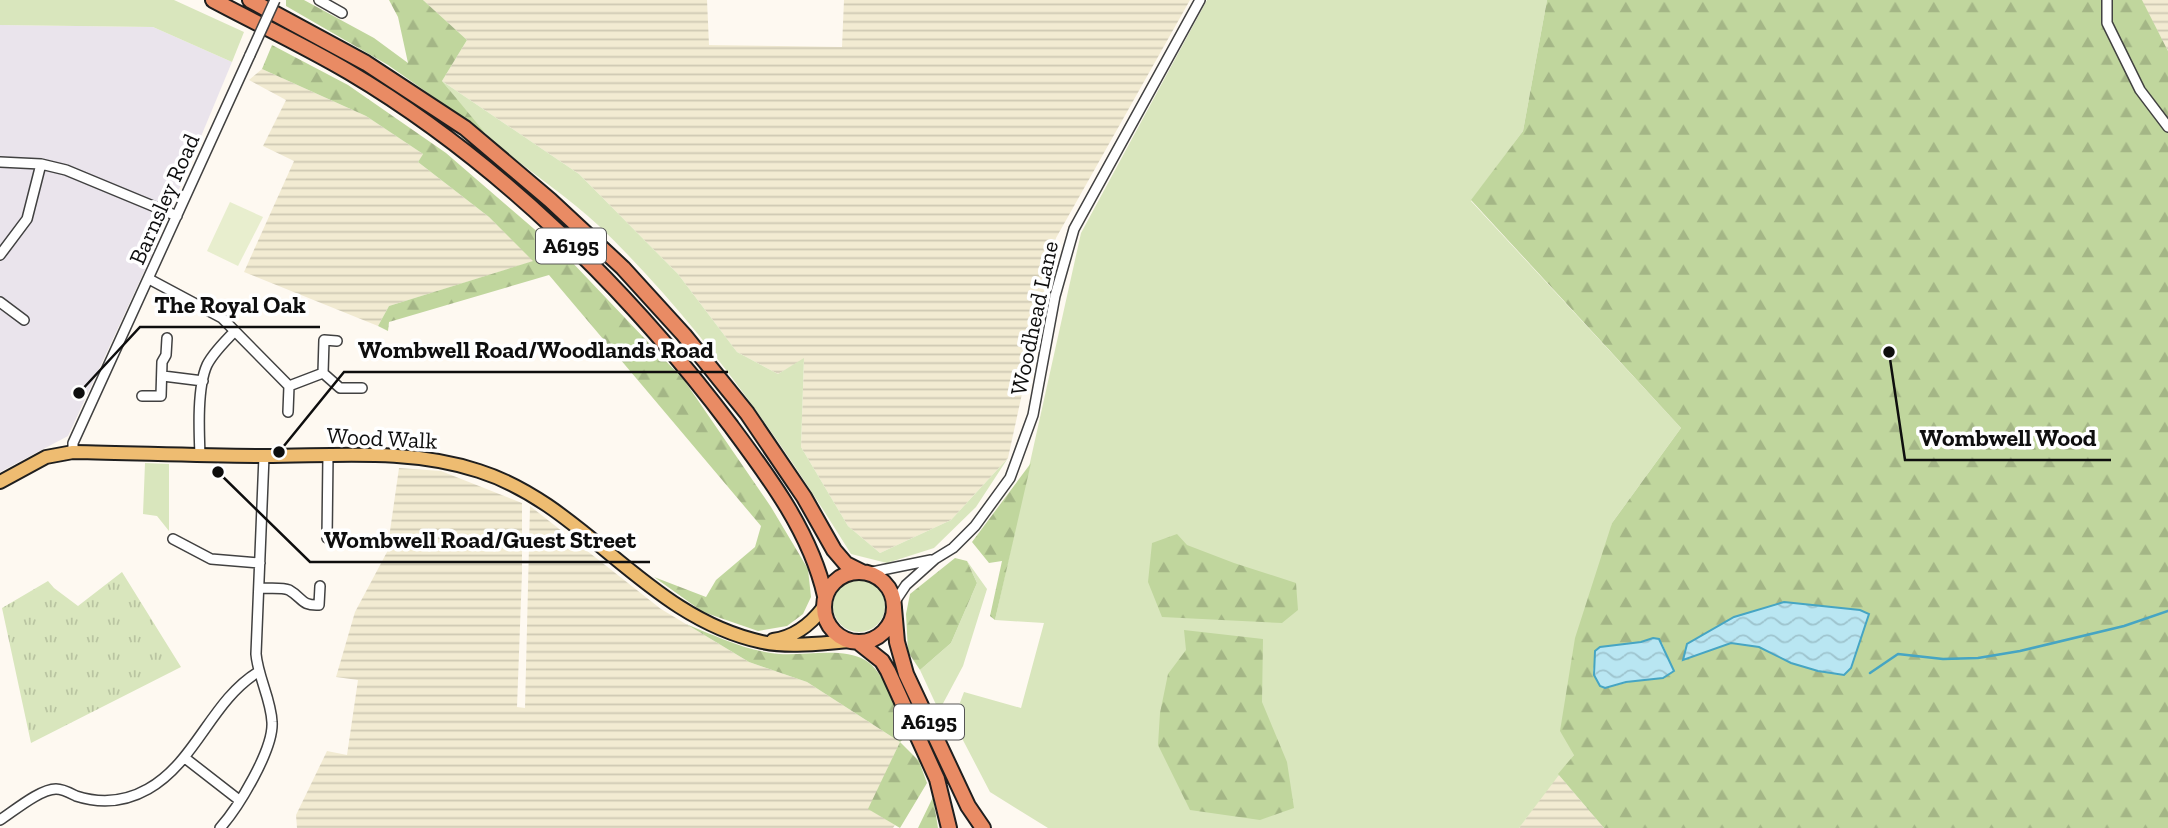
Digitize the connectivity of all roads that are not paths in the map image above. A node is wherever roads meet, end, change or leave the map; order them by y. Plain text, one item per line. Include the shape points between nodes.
1 (213, 0) edge
2 (250, 0) edge
3 (275, 0) edge
4 (319, 0) edge
5 (1200, 0) edge
6 (2107, 0) edge
7 (342, 13) dead end
8 (2168, 127) edge
9 (0, 162) edge
10 (41, 164) junction
11 (177, 216) junction
12 (0, 255) edge
13 (149, 279) junction
14 (0, 302) edge
15 (24, 320) dead end
16 (235, 331) junction
17 (167, 338) dead end
18 (337, 341) dead end
19 (323, 373) junction
20 (163, 376) junction
21 (203, 381) junction
22 (289, 386) junction
23 (362, 388) dead end
24 (142, 396) dead end
25 (288, 412) dead end
26 (73, 452) junction
27 (200, 455) junction
28 (328, 455) junction
29 (264, 456) junction
30 (0, 482) edge
31 (327, 538) dead end
32 (173, 539) dead end
33 (935, 559) junction
34 (260, 563) junction
35 (865, 572) junction
36 (320, 586) dead end
37 (259, 588) junction
38 (824, 602) junction
39 (894, 606) junction
40 (762, 642) junction
41 (855, 642) junction
42 (258, 672) junction
43 (185, 758) junction
44 (239, 800) junction
45 (0, 820) edge
46 (220, 828) edge
47 (949, 828) edge
48 (984, 828) edge

1 - 38 highway, A6195 via 349,72 444,136 539,214 628,301 757,460 813,553
2 - 35 highway, A6195 via 366,63 465,128 550,200 623,268 684,335 747,413 834,550 846,564
3 - 11 street, Barnsley Road, bridge
4 - 7 street
5 - 33 street, Woodhead Lane via 1074,229 1055,296 1033,415 1010,478 975,526
6 - 8 street via 2107,23 2140,90
9 - 10 street
10 - 11 street
10 - 12 street via 27,219
11 - 13 street, Barnsley Road
13 - 16 street via 222,318
13 - 26 street, Barnsley Road via 73,443
14 - 15 street
16 - 21 street via 207,365
16 - 22 street
17 - 20 street
18 - 19 street via 324,340
19 - 22 street
19 - 23 street via 340,388
20 - 21 street
20 - 24 street via 161,396
21 - 27 street
22 - 25 street
26 - 27 main road, Wood Walk
26 - 30 main road, Wood Walk via 46,457
27 - 29 main road, Wood Walk
28 - 29 main road, Wood Walk
28 - 31 street
28 - 40 main road, Wood Walk via 426,457 481,471 538,498 689,615
29 - 34 street
32 - 34 street via 211,559
33 - 35 street, Woodhead Lane
33 - 39 street, Woodhead Lane via 906,585
34 - 37 street
35 - 38 highway via 839,577
35 - 39 highway, A6195 via 882,581
36 - 37 street via 320,606 304,604 288,589
37 - 42 street
38 - 40 main road via 805,628
38 - 41 highway, A6195 via 825,617 835,633
39 - 41 highway via 892,619 878,636
39 - 48 highway, A6195 via 906,674 968,806
40 - 41 main road, Wood Walk
41 - 47 highway, A6195 via 882,661 888,671 937,779
42 - 43 street via 212,717
42 - 44 street via 272,724 261,762
43 - 44 street
43 - 45 street via 150,788 133,796 94,801 59,788 46,790
44 - 46 street

